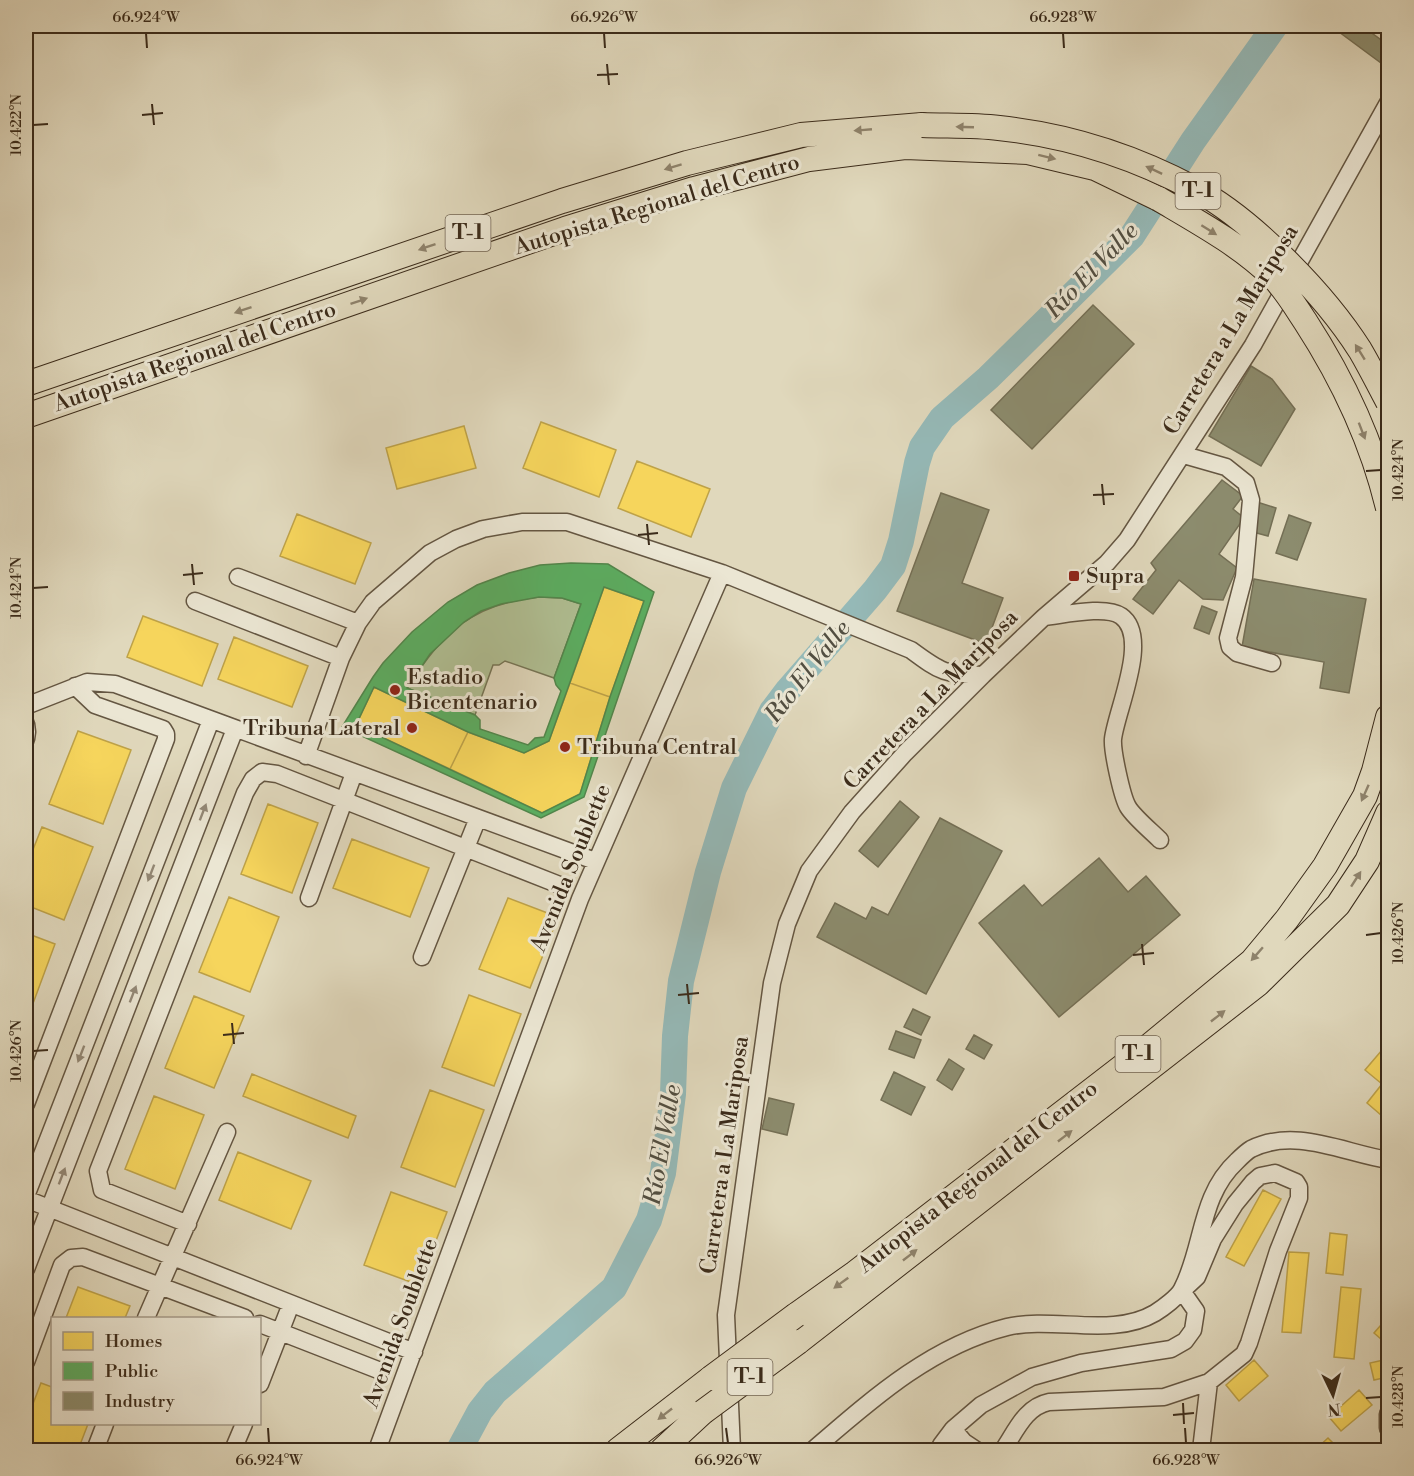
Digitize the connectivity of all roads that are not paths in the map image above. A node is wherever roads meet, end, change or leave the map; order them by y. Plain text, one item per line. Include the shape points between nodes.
1 (1389, 102) edge
2 (921, 125) junction
3 (903, 147) junction
4 (26, 384) edge
5 (1389, 402) edge
6 (26, 416) edge
7 (1184, 455) junction
8 (1389, 508) edge
9 (722, 573) junction
10 (238, 577) dead end
11 (195, 601) dead end
12 (1044, 617) junction
13 (358, 623) junction
14 (341, 658) junction
15 (1272, 663) dead end
16 (983, 675) junction
17 (75, 686) junction
18 (26, 706) edge
19 (1389, 717) edge
20 (211, 720) junction
21 (26, 724) edge
22 (235, 729) junction
23 (26, 739) edge
24 (306, 756) junction
25 (354, 773) junction
26 (345, 801) junction
27 (1389, 813) edge
28 (477, 818) junction
29 (1160, 840) dead end
30 (465, 848) junction
31 (595, 861) junction
32 (562, 886) dead end
33 (309, 898) dead end
34 (422, 957) dead end
35 (26, 1104) edge
36 (227, 1132) dead end
37 (1389, 1160) edge
38 (26, 1197) edge
39 (50, 1209) junction
40 (188, 1224) junction
41 (173, 1258) junction
42 (26, 1269) edge
43 (160, 1285) junction
44 (1182, 1291) junction
45 (291, 1304) junction
46 (146, 1317) edge
47 (242, 1317) edge
48 (261, 1324) edge
49 (280, 1332) junction
50 (414, 1353) junction
51 (26, 1362) edge
52 (378, 1370) dead end
53 (261, 1381) edge
54 (1209, 1382) junction
55 (1389, 1414) edge
56 (105, 1425) edge
57 (244, 1425) edge
58 (1389, 1428) edge
59 (953, 1429) junction
60 (95, 1450) edge
61 (233, 1450) edge
62 (377, 1450) edge
63 (618, 1450) edge
64 (662, 1450) edge
65 (732, 1450) edge
66 (813, 1450) edge
67 (941, 1450) edge
68 (976, 1450) edge
69 (1003, 1450) edge
70 (1201, 1450) edge

1 - 7 street, Carretera a La Mariposa via 1253,345
2 - 3 highway
2 -> 4 highway, Autopista Regional del Centro / T-1 via 801,135 687,163 562,201
5 -> 2 highway, Autopista Regional del Centro / T-1, bridge via 1359,350 1317,295 1278,253 1226,209 1195,189 1137,162 1077,142 1000,128
6 -> 3 highway, Autopista Regional del Centro / T-1 via 565,229 694,189 809,159
3 -> 8 highway, Autopista Regional del Centro / T-1, bridge via 1028,152 1095,168 1159,199 1259,264 1287,293 1341,381
7 - 12 street, Carretera a La Mariposa via 1128,540
7 - 15 street via 1226,467 1246,483 1251,500 1244,577 1228,639 1237,652
9 - 13 street via 567,522 522,522 456,538 430,553 373,602
9 - 16 street via 911,650 937,669 951,674
9 - 31 street, Avenida Soublette
10 - 13 street
11 - 14 street
12 - 16 street, Carretera a La Mariposa
12 - 29 street via 1107,610 1122,616 1129,626 1134,641 1113,741 1128,807
13 - 14 street
14 - 24 street
16 - 65 street, Carretera a La Mariposa via 904,753 852,812 809,871 786,924 762,1046 726,1315
17 - 18 street
17 - 20 street via 87,682 115,684
17 - 35 street via 95,705 163,729 166,739
19 -> 63 highway, Autopista Regional del Centro / T-1, bridge via 1365,796 1325,866 1252,961 1149,1046
20 - 22 street
20 -> 38 street
21 - 23 street
22 - 24 street
39 -> 22 street
24 - 25 street
25 - 26 street
25 - 28 street
26 - 30 street
26 - 33 street
26 - 40 street via 276,774 262,772 253,779 98,1171 102,1190
64 -> 27 highway, Autopista Regional del Centro / T-1, bridge via 703,1412 1258,984 1338,905 1367,861
28 - 30 street
28 - 31 street
30 - 32 street
30 - 34 street
31 - 50 street, Avenida Soublette
36 - 40 street
37 - 44 street via 1310,1142 1283,1140 1250,1149 1225,1173 1208,1205
38 - 39 street
39 - 41 street
39 - 42 street
40 - 41 street
41 - 43 street
41 - 45 street
43 - 46 street
43 - 47 street
43 - 51 street via 83,1257 71,1258 62,1265
44 - 54 street via 1197,1277 1214,1239 1253,1182 1275,1173 1296,1182 1299,1198 1249,1343 1244,1353
44 - 59 street via 1196,1311 1193,1330 1172,1349 1081,1363 1032,1377 981,1405
44 - 66 street via 1156,1313 1137,1321 1008,1327 951,1347 903,1376
45 - 49 street
45 - 50 street
48 - 49 street
49 - 52 street
49 - 53 street
50 - 62 street, Avenida Soublette
54 - 69 street via 1164,1397 1037,1404 1028,1411
54 - 70 street
55 - 58 street
56 - 60 street
57 - 61 street
59 - 67 street
59 - 68 street

